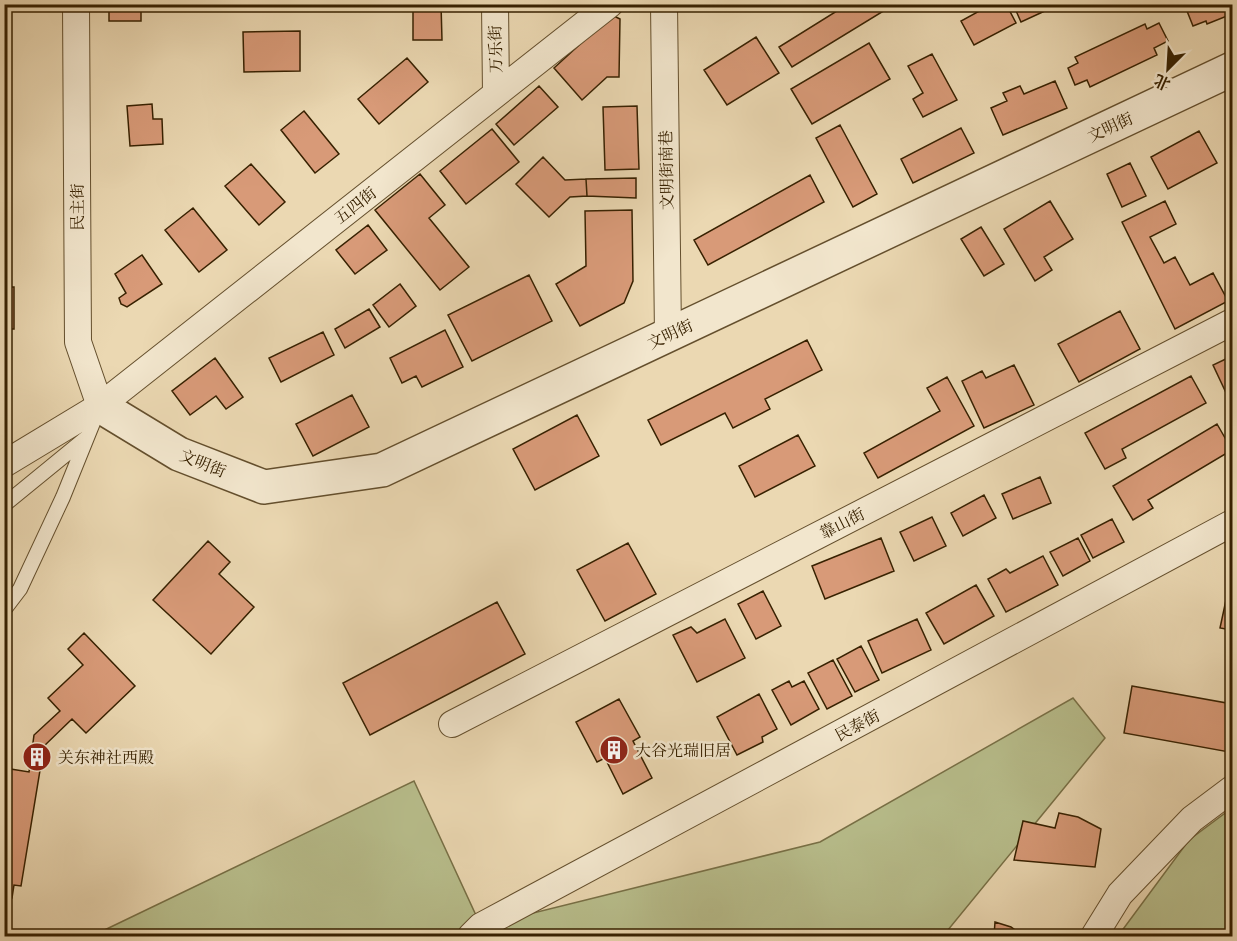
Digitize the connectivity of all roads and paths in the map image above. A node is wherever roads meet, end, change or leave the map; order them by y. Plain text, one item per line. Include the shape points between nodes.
1 (76, 4) edge
2 (495, 4) edge
3 (610, 4) edge
4 (664, 4) edge
5 (1233, 69) edge
6 (496, 94) junction
7 (1233, 322) edge
8 (668, 335) junction
9 (100, 406) junction
10 (88, 436) junction
11 (4, 464) edge
12 (4, 505) edge
13 (1233, 523) edge
14 (4, 610) edge
15 (452, 724) dead end
16 (1233, 789) edge
17 (476, 931) edge
18 (1094, 936) edge

1 - 9 street, 民主街 via 78,342
2 - 6 street, 万乐街
3 - 6 street, 五四街
4 - 8 street, 文明街南巷
5 - 8 street, 文明街
6 - 9 street, 五四街
7 - 15 street, 靠山街
8 - 9 street, 文明街 via 382,470 264,487 179,454
9 - 10 lane
9 - 11 street, 五四街
10 - 12 lane
10 - 14 lane via 20,589
13 - 17 street, 民泰街
16 - 18 street via 1192,819 1120,894

